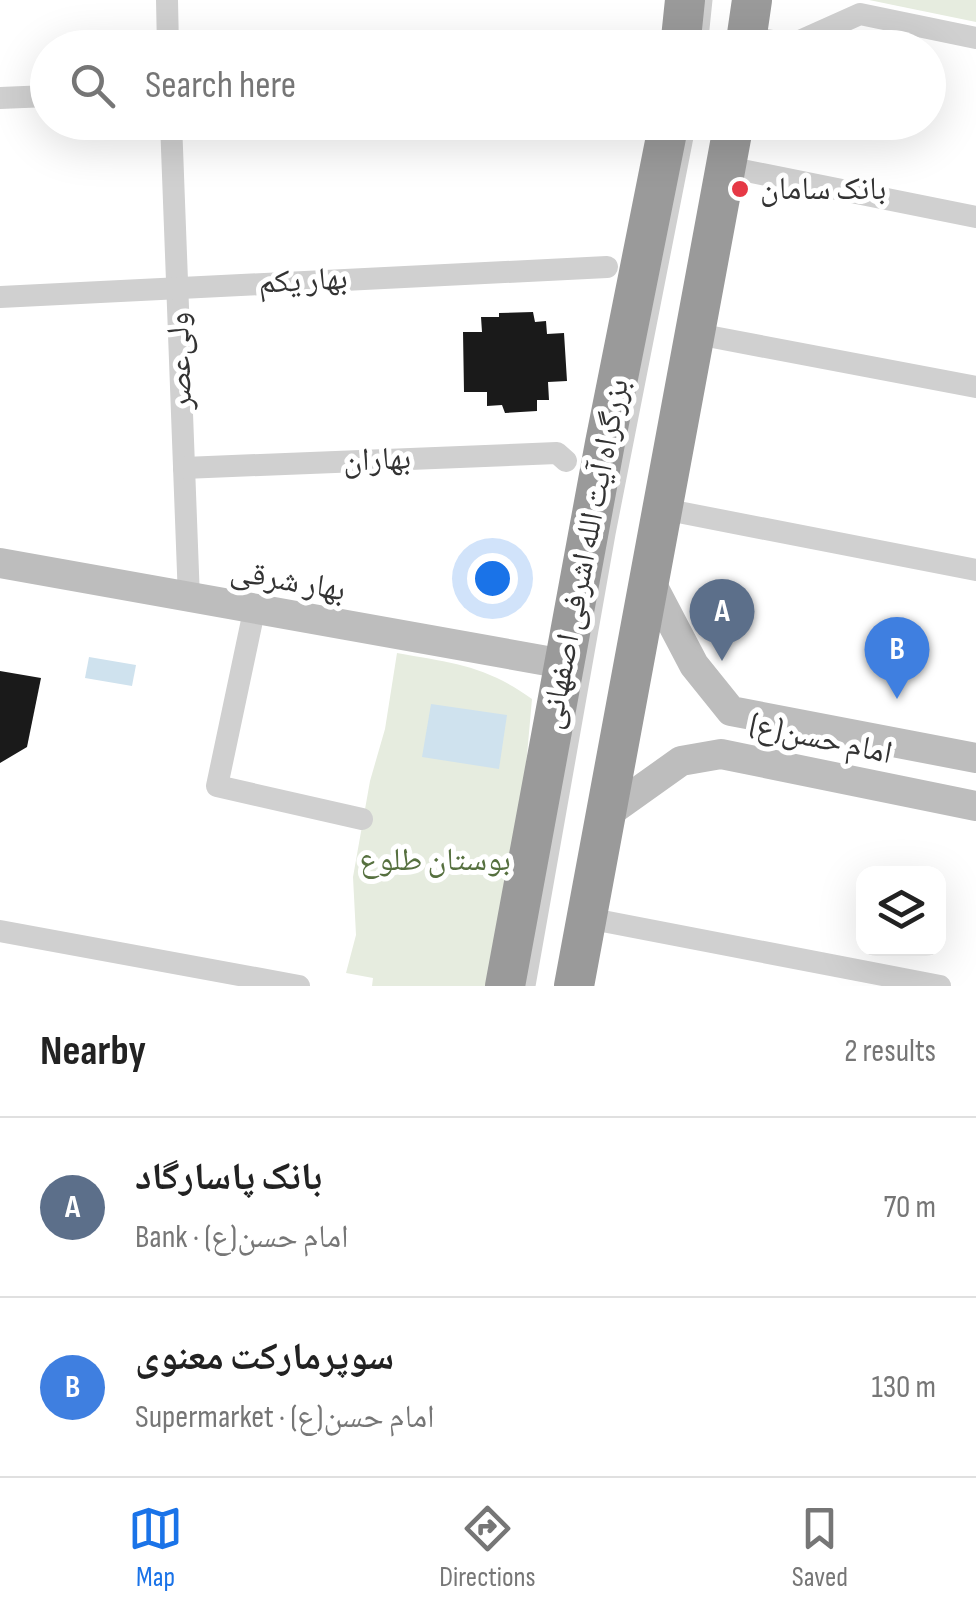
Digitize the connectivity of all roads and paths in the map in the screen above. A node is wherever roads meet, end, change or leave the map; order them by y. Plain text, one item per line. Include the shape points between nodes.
1 (166, 0) edge
2 (684, 0) edge
3 (707, 0) edge
4 (167, 30) edge
5 (682, 30) edge
6 (704, 30) edge
7 (824, 30) edge
8 (937, 30) edge
9 (946, 32) edge
10 (976, 38) edge
11 (30, 97) edge
12 (0, 98) edge
13 (172, 140) edge
14 (666, 140) edge
15 (687, 140) edge
16 (731, 140) edge
17 (727, 166) junction
18 (976, 217) edge
19 (606, 267) dead end
20 (178, 287) junction
21 (0, 296) edge
22 (697, 334) junction
23 (976, 387) edge
24 (566, 460) dead end
25 (184, 468) junction
26 (663, 509) junction
27 (0, 562) edge
28 (976, 570) edge
29 (651, 583) junction
30 (189, 599) junction
31 (254, 611) junction
32 (564, 664) junction
33 (732, 711) junction
34 (721, 754) junction
35 (976, 758) edge
36 (976, 806) edge
37 (608, 814) junction
38 (362, 819) dead end
39 (587, 918) junction
40 (0, 931) edge
41 (182, 975) edge
42 (299, 986) edge
43 (505, 986) edge
44 (530, 986) edge
45 (574, 986) edge
46 (940, 986) edge

1 - 4 street
2 - 5 highway
3 - 6 lane
7 - 8 street via 860,14
9 - 10 street
11 - 12 street
13 - 20 street, ولی‌عصر
14 - 32 highway, بزرگراه آیت الله اشرفی اصفهانی
15 - 44 lane
16 - 17 highway
17 - 18 street
17 - 22 highway
19 - 20 street, بهار یکم
20 - 21 street, بهار یکم
20 - 25 street, ولی‌عصر
22 - 23 street
22 - 26 highway
24 - 25 street, بهاران via 557,453
25 - 30 street, ولی‌عصر
26 - 28 street
26 - 29 highway
27 - 30 street, بهار شرقی
29 - 33 street, امام حسن(ع) via 694,665
29 - 37 highway
30 - 31 street, بهار شرقی
31 - 32 street, بهار شرقی
31 - 38 street via 217,786
32 - 43 highway, بزرگراه آیت الله اشرفی اصفهانی
33 - 34 street via 712,722 710,737
33 - 35 street, امام حسن(ع)
34 - 36 street, امام حسن(ع)
34 - 37 street, امام حسن(ع) via 682,760
37 - 39 highway
39 - 45 highway
39 - 46 street
40 - 41 street
41 - 42 street

